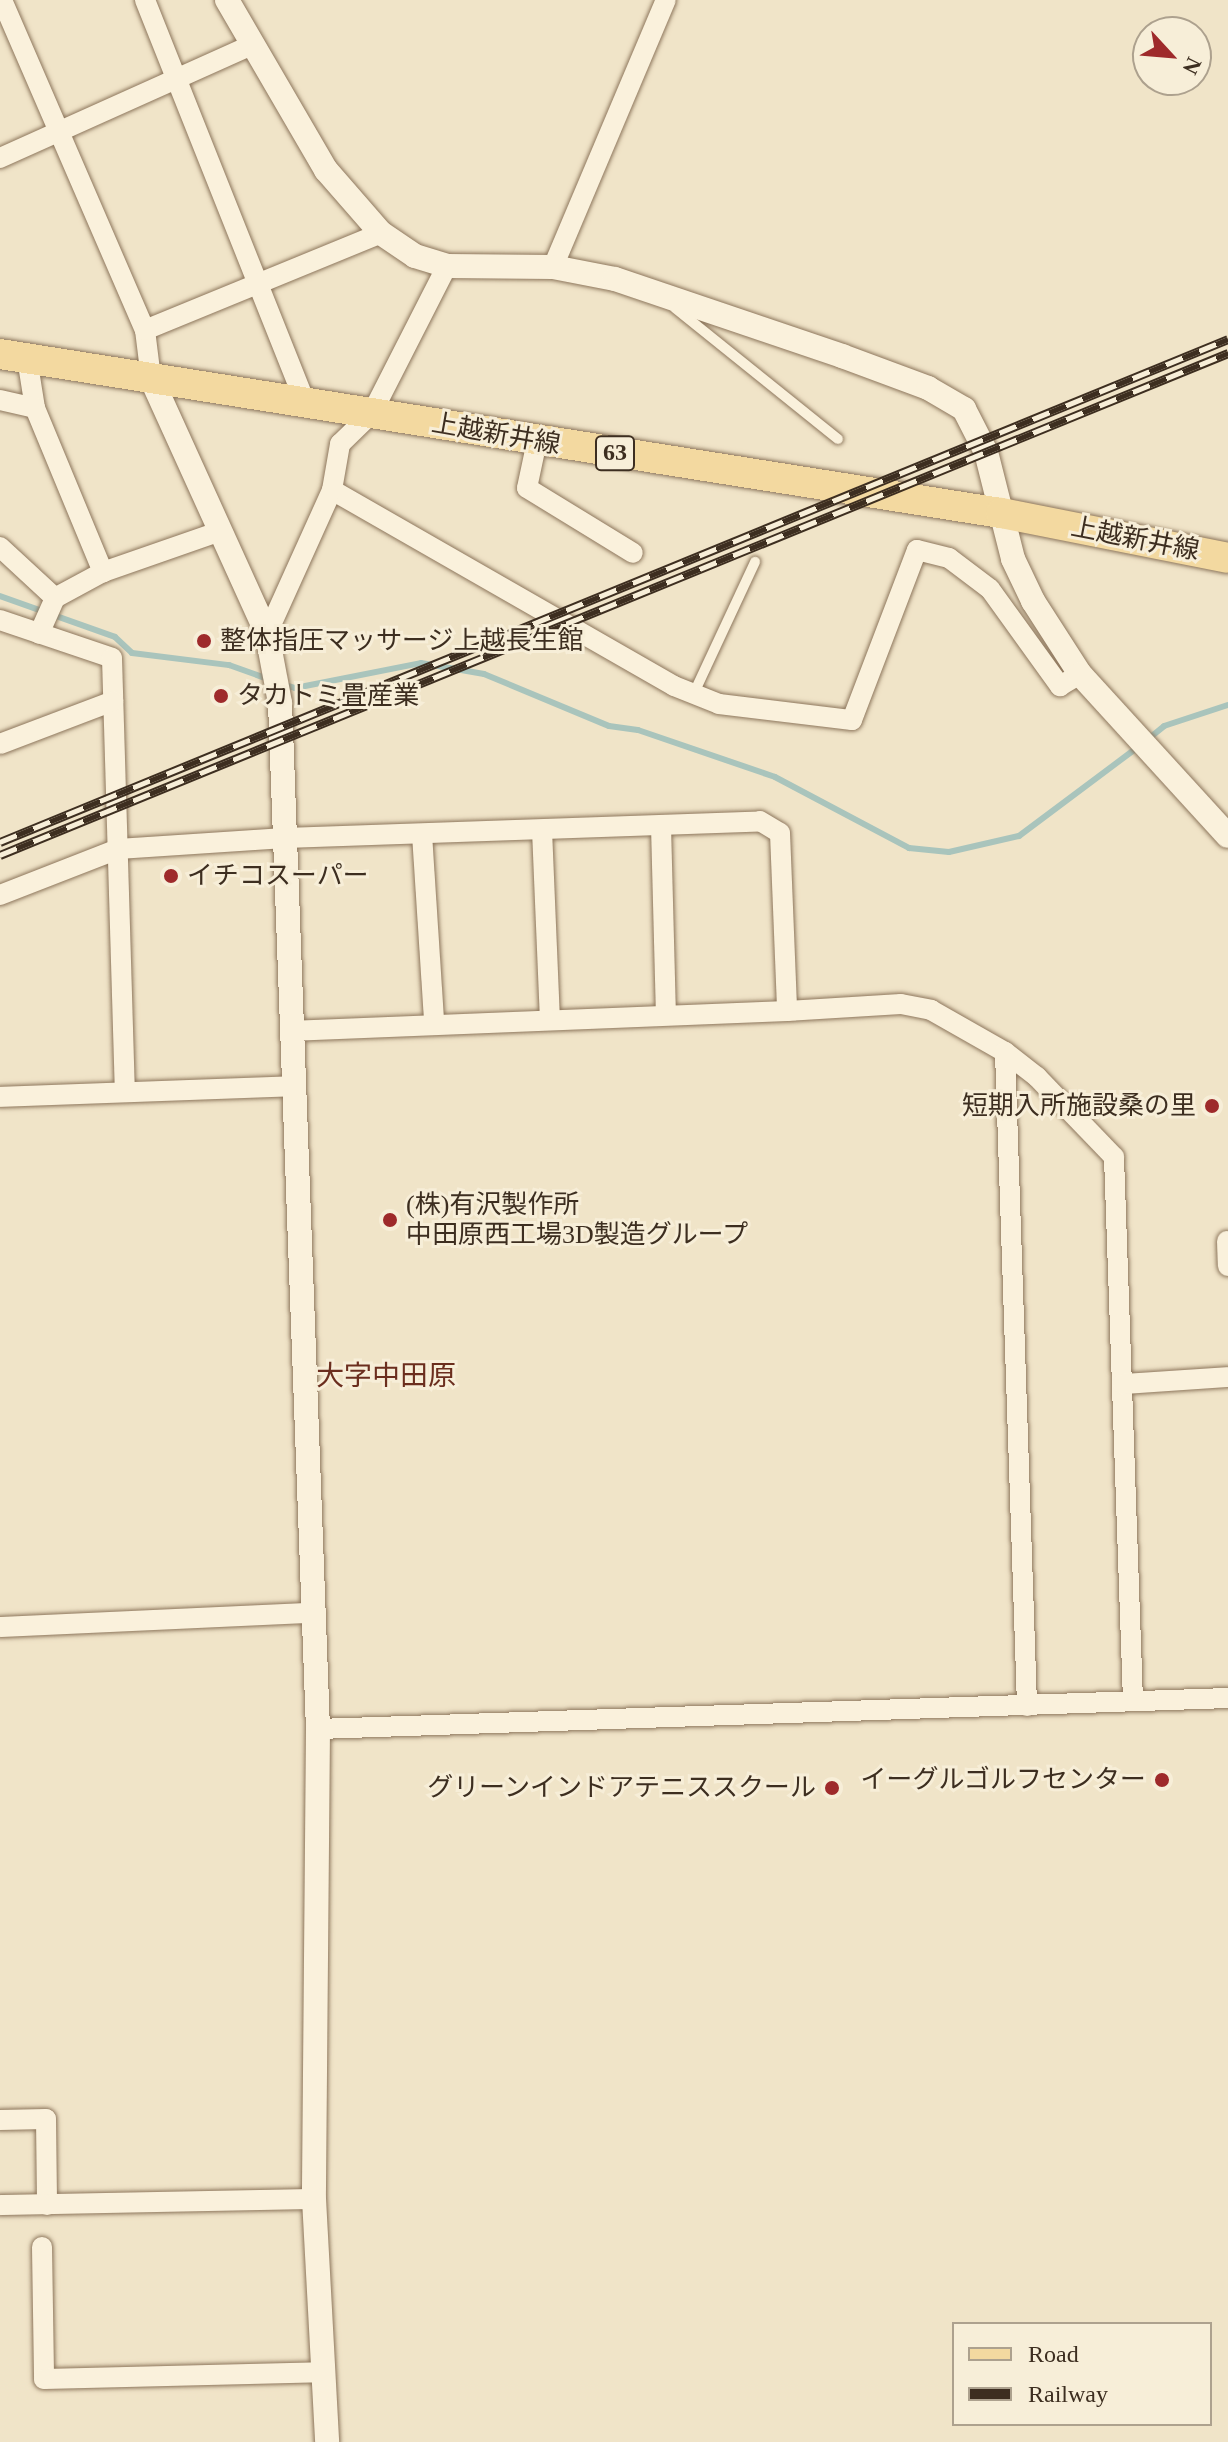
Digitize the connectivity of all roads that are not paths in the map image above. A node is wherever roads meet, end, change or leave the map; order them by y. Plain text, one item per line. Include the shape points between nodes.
1 (2, 0) edge
2 (145, 0) edge
3 (227, 0) edge
4 (666, 0) edge
5 (251, 45) junction
6 (174, 77) junction
7 (61, 128) junction
8 (0, 158) edge
9 (381, 233) junction
10 (447, 266) junction
11 (553, 267) junction
12 (261, 283) junction
13 (657, 294) junction
14 (145, 330) junction
15 (14, 356) edge
16 (151, 378) junction
17 (0, 400) edge
18 (305, 403) junction
19 (35, 408) junction
20 (372, 413) junction
21 (838, 439) dead end
22 (537, 441) junction
23 (332, 490) junction
24 (1001, 513) junction
25 (218, 532) junction
26 (0, 547) edge
27 (633, 553) dead end
28 (1228, 558) edge
29 (755, 562) dead end
30 (103, 572) junction
31 (54, 599) junction
32 (0, 620) edge
33 (42, 628) junction
34 (267, 634) junction
35 (1080, 674) junction
36 (693, 695) junction
37 (113, 701) junction
38 (0, 744) edge
39 (661, 826) junction
40 (542, 830) junction
41 (422, 834) junction
42 (1228, 836) edge
43 (285, 838) junction
44 (118, 849) junction
45 (0, 895) edge
46 (787, 1011) junction
47 (666, 1013) junction
48 (550, 1019) junction
49 (434, 1021) junction
50 (295, 1031) junction
51 (1005, 1052) junction
52 (296, 1086) junction
53 (125, 1090) junction
54 (0, 1097) edge
55 (1227, 1241) edge
56 (1228, 1266) edge
57 (1228, 1377) edge
58 (1123, 1384) junction
59 (313, 1613) junction
60 (0, 1627) edge
61 (1228, 1698) edge
62 (1133, 1700) junction
63 (1027, 1706) junction
64 (318, 1729) junction
65 (0, 2120) edge
66 (314, 2199) junction
67 (0, 2205) edge
68 (47, 2205) junction
69 (42, 2247) dead end
70 (321, 2372) junction
71 (327, 2442) edge

1 - 7 street
2 - 6 street
3 - 5 street
4 - 11 street
5 - 6 street
5 - 9 street via 326,170
6 - 7 street
6 - 12 street
7 - 8 street
7 - 14 street
9 - 10 street via 415,256
9 - 12 street
10 - 11 street
10 - 20 street
11 - 13 street
12 - 14 street
12 - 18 street
13 - 21 lane
13 - 24 street via 928,388 964,409 986,452
14 - 16 street
15 - 16 main road, 上越新井線 / 63
15 - 19 street
16 - 18 main road, 上越新井線 / 63
16 - 25 street
17 - 19 street
18 - 20 main road, 上越新井線 / 63
19 - 30 street
20 - 22 main road, 上越新井線 / 63
20 - 23 street via 340,444
22 - 24 main road, 上越新井線 / 63
22 - 27 street via 527,488
23 - 34 street
23 - 36 street
24 - 28 main road, 上越新井線 / 63
24 - 35 street via 1013,559 1033,601
25 - 30 street
25 - 34 street
26 - 31 street
29 - 36 lane
30 - 31 street
31 - 33 street
32 - 33 street
33 - 37 street via 112,658
34 - 43 street via 280,703
35 - 36 street via 1060,686 990,589 949,558 917,550 852,720 719,704
35 - 42 street
37 - 38 street
37 - 44 street
39 - 40 street
39 - 46 street via 760,821 780,833
39 - 47 street
40 - 41 street
40 - 48 street
41 - 43 street
41 - 49 street
43 - 44 street
43 - 50 street
44 - 45 street
44 - 53 street
46 - 47 street
46 - 51 street via 901,1004 931,1010
47 - 48 street
48 - 49 street
49 - 50 street
50 - 52 street
51 - 58 street via 1114,1157
51 - 63 street
52 - 53 street
52 - 59 street
53 - 54 street
55 - 56 street
57 - 58 street
58 - 62 street
59 - 60 street
59 - 64 street
61 - 62 street
62 - 63 street
63 - 64 street
64 - 66 street
65 - 68 street via 46,2119
66 - 68 street
66 - 70 street
67 - 68 street
69 - 70 street via 44,2379
70 - 71 street

